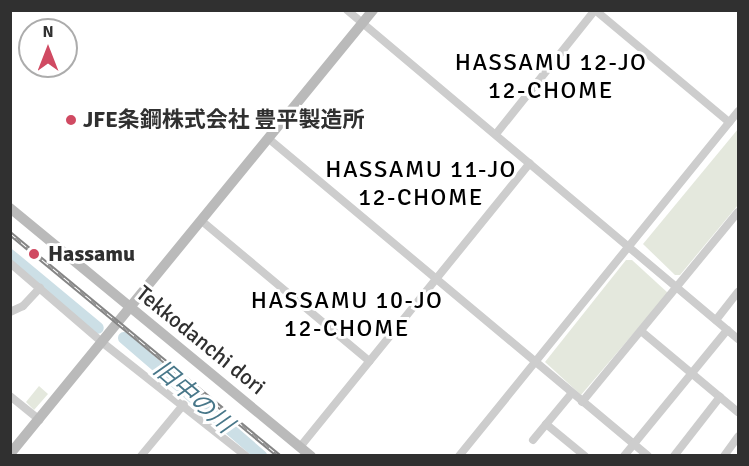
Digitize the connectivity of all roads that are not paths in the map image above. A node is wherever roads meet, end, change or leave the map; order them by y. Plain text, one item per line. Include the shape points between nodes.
1 (347, 10) edge
2 (373, 10) edge
3 (362, 24) junction
4 (738, 111) edge
5 (729, 122) junction
6 (496, 134) junction
7 (270, 139) junction
8 (530, 163) junction
9 (10, 208) edge
10 (738, 212) edge
11 (202, 222) junction
12 (629, 246) junction
13 (10, 263) edge
14 (436, 279) junction
15 (676, 287) junction
16 (40, 288) junction
17 (738, 292) edge
18 (132, 309) junction
19 (10, 312) edge
20 (716, 320) junction
21 (728, 330) junction
22 (640, 331) junction
23 (738, 339) edge
24 (103, 344) junction
25 (369, 361) junction
26 (536, 361) junction
27 (692, 374) junction
28 (572, 394) junction
29 (10, 396) edge
30 (720, 397) junction
31 (582, 402) junction
32 (184, 404) junction
33 (738, 412) edge
34 (40, 420) junction
35 (546, 424) junction
36 (738, 437) edge
37 (533, 440) dead end
38 (634, 444) junction
39 (300, 447) junction
40 (12, 450) edge
41 (141, 456) edge
42 (246, 456) edge
43 (311, 456) edge
44 (459, 456) edge
45 (585, 456) edge
46 (624, 456) edge
47 (648, 456) edge
48 (674, 456) edge
49 (723, 456) edge

1 - 3 street
2 - 3 street
3 - 6 street
3 - 7 street
4 - 5 street
5 - 6 street via 595,10
5 - 12 street
6 - 8 street
7 - 11 street
7 - 14 street
8 - 12 street
8 - 14 street
9 - 18 street, Tekkodanchi dori
10 - 15 street
11 - 18 street
11 - 25 street
12 - 15 street
12 - 26 street
13 - 16 street
14 - 25 street
14 - 26 street
15 - 20 street
15 - 22 street
16 - 19 street via 23,306
16 - 24 street
17 - 20 street
18 - 24 street
18 - 39 street, Tekkodanchi dori
20 - 21 street
21 - 23 street
21 - 27 street
22 - 27 street
22 - 31 street
24 - 32 street
24 - 34 street
25 - 39 street
26 - 28 street
26 - 44 street
27 - 30 street
27 - 38 street
28 - 31 street
28 - 35 street
29 - 34 street
30 - 33 street
30 - 48 street
31 - 38 street
32 - 41 street
32 - 42 street
34 - 40 street
35 - 37 street
35 - 45 street
36 - 49 street
38 - 46 street
38 - 47 street
39 - 43 street, Tekkodanchi dori

